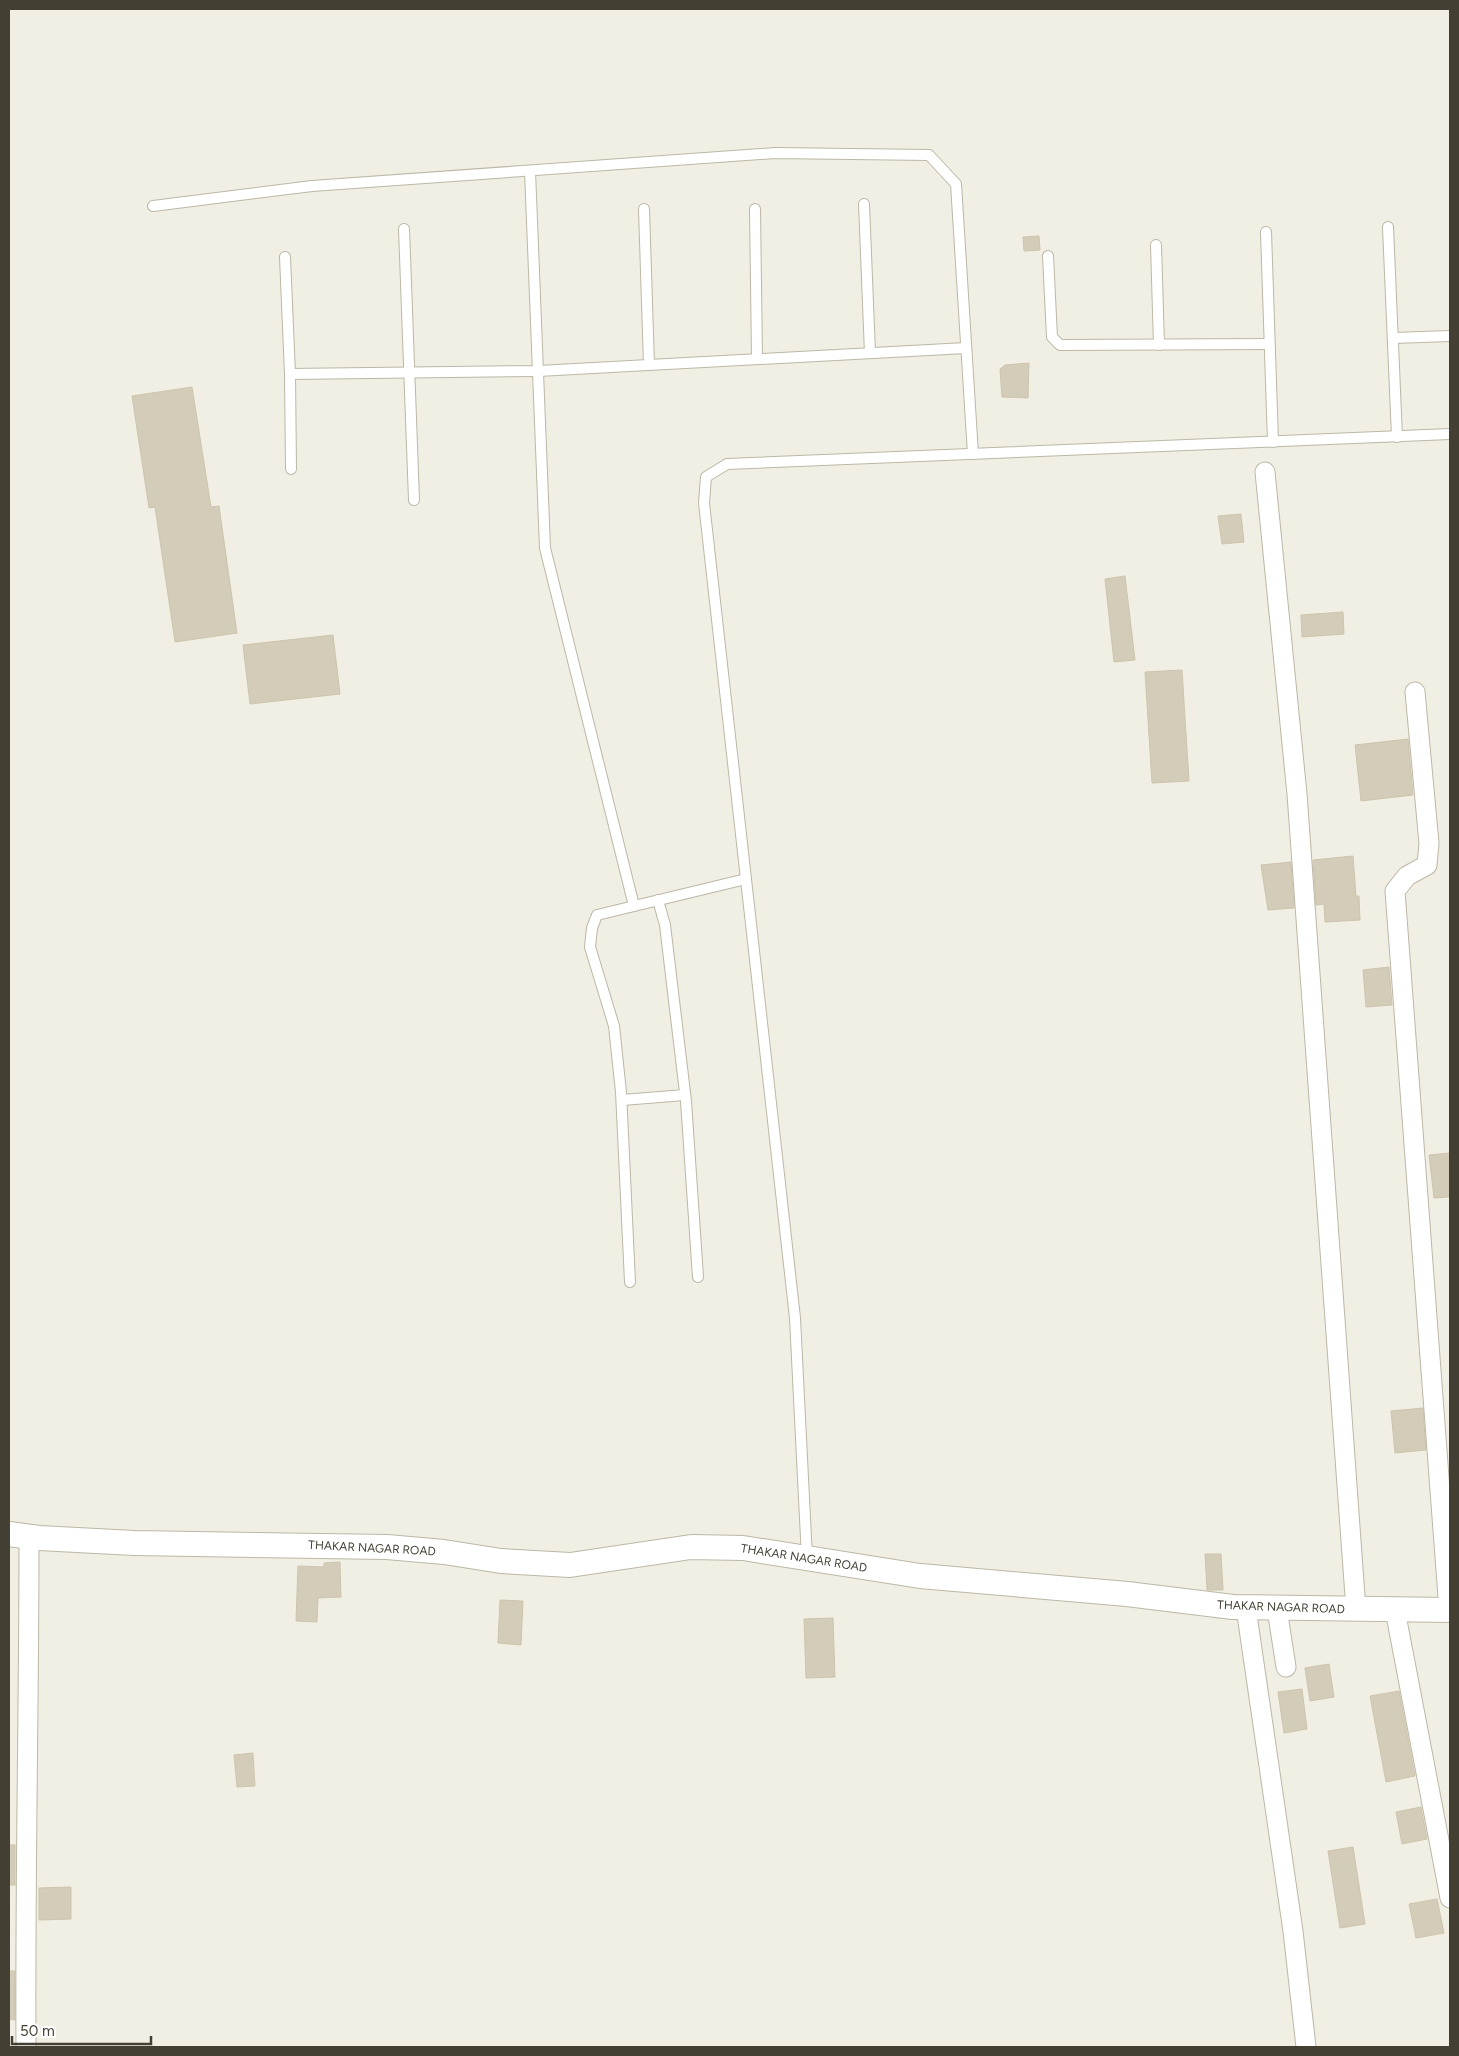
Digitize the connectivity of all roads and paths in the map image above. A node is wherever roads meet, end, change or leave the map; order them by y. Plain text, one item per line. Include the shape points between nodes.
1 (530, 171) junction
2 (864, 204) dead end
3 (152, 206) dead end
4 (644, 209) dead end
5 (755, 209) dead end
6 (1388, 227) dead end
7 (404, 229) dead end
8 (1266, 232) dead end
9 (1156, 245) dead end
10 (1048, 256) dead end
11 (285, 257) dead end
12 (1450, 336) edge
13 (1393, 338) junction
14 (1270, 344) junction
15 (1160, 345) junction
16 (966, 348) junction
17 (870, 353) junction
18 (757, 358) junction
19 (648, 365) junction
20 (538, 371) junction
21 (409, 373) junction
22 (290, 374) junction
23 (1450, 434) edge
24 (1397, 437) junction
25 (1273, 442) junction
26 (973, 454) junction
27 (291, 469) dead end
28 (1265, 472) dead end
29 (414, 500) dead end
30 (1415, 692) dead end
31 (746, 880) junction
32 (658, 900) junction
33 (634, 906) junction
34 (685, 1095) junction
35 (622, 1100) junction
36 (698, 1277) dead end
37 (630, 1282) dead end
38 (19, 1535) edge
39 (807, 1558) junction
40 (1246, 1608) junction
41 (1277, 1608) junction
42 (1356, 1610) junction
43 (1395, 1610) junction
44 (1450, 1610) edge
45 (1286, 1668) dead end
46 (1450, 1898) edge
47 (26, 2047) edge
48 (1306, 2047) edge

1 - 3 lane via 312,186
1 - 16 lane via 775,154 929,155 956,184
1 - 20 lane
2 - 17 lane
4 - 19 lane
5 - 18 lane
6 - 13 lane
7 - 21 lane
8 - 14 lane
9 - 15 lane
10 - 15 lane via 1052,337 1060,345
11 - 22 lane
12 - 13 lane
13 - 24 lane
14 - 15 lane
14 - 25 lane
16 - 17 lane
16 - 26 lane
17 - 18 lane
18 - 19 lane
19 - 20 lane
20 - 21 lane
20 - 33 lane via 545,548
21 - 22 lane
21 - 29 lane
22 - 27 lane
23 - 24 lane
24 - 25 lane
25 - 26 lane
26 - 31 lane via 727,464 706,478 704,503
28 - 42 street via 1297,794
30 - 44 street via 1429,843 1426,865 1407,876 1395,891
31 - 32 lane
31 - 39 lane via 795,1318
32 - 33 lane
32 - 34 lane via 665,925
33 - 35 lane via 597,915 590,947 614,1026
34 - 35 lane
34 - 36 lane
35 - 37 lane
38 - 39 street, THAKAR NAGAR ROAD via 134,1543 387,1546 501,1561 570,1565 691,1548 743,1548
38 - 47 street via 28,1772
39 - 40 street, THAKAR NAGAR ROAD via 920,1576
40 - 41 street, THAKAR NAGAR ROAD
40 - 48 street via 1293,1930
41 - 42 street, THAKAR NAGAR ROAD
41 - 45 street
42 - 43 street, THAKAR NAGAR ROAD
43 - 44 street, THAKAR NAGAR ROAD
43 - 46 street

